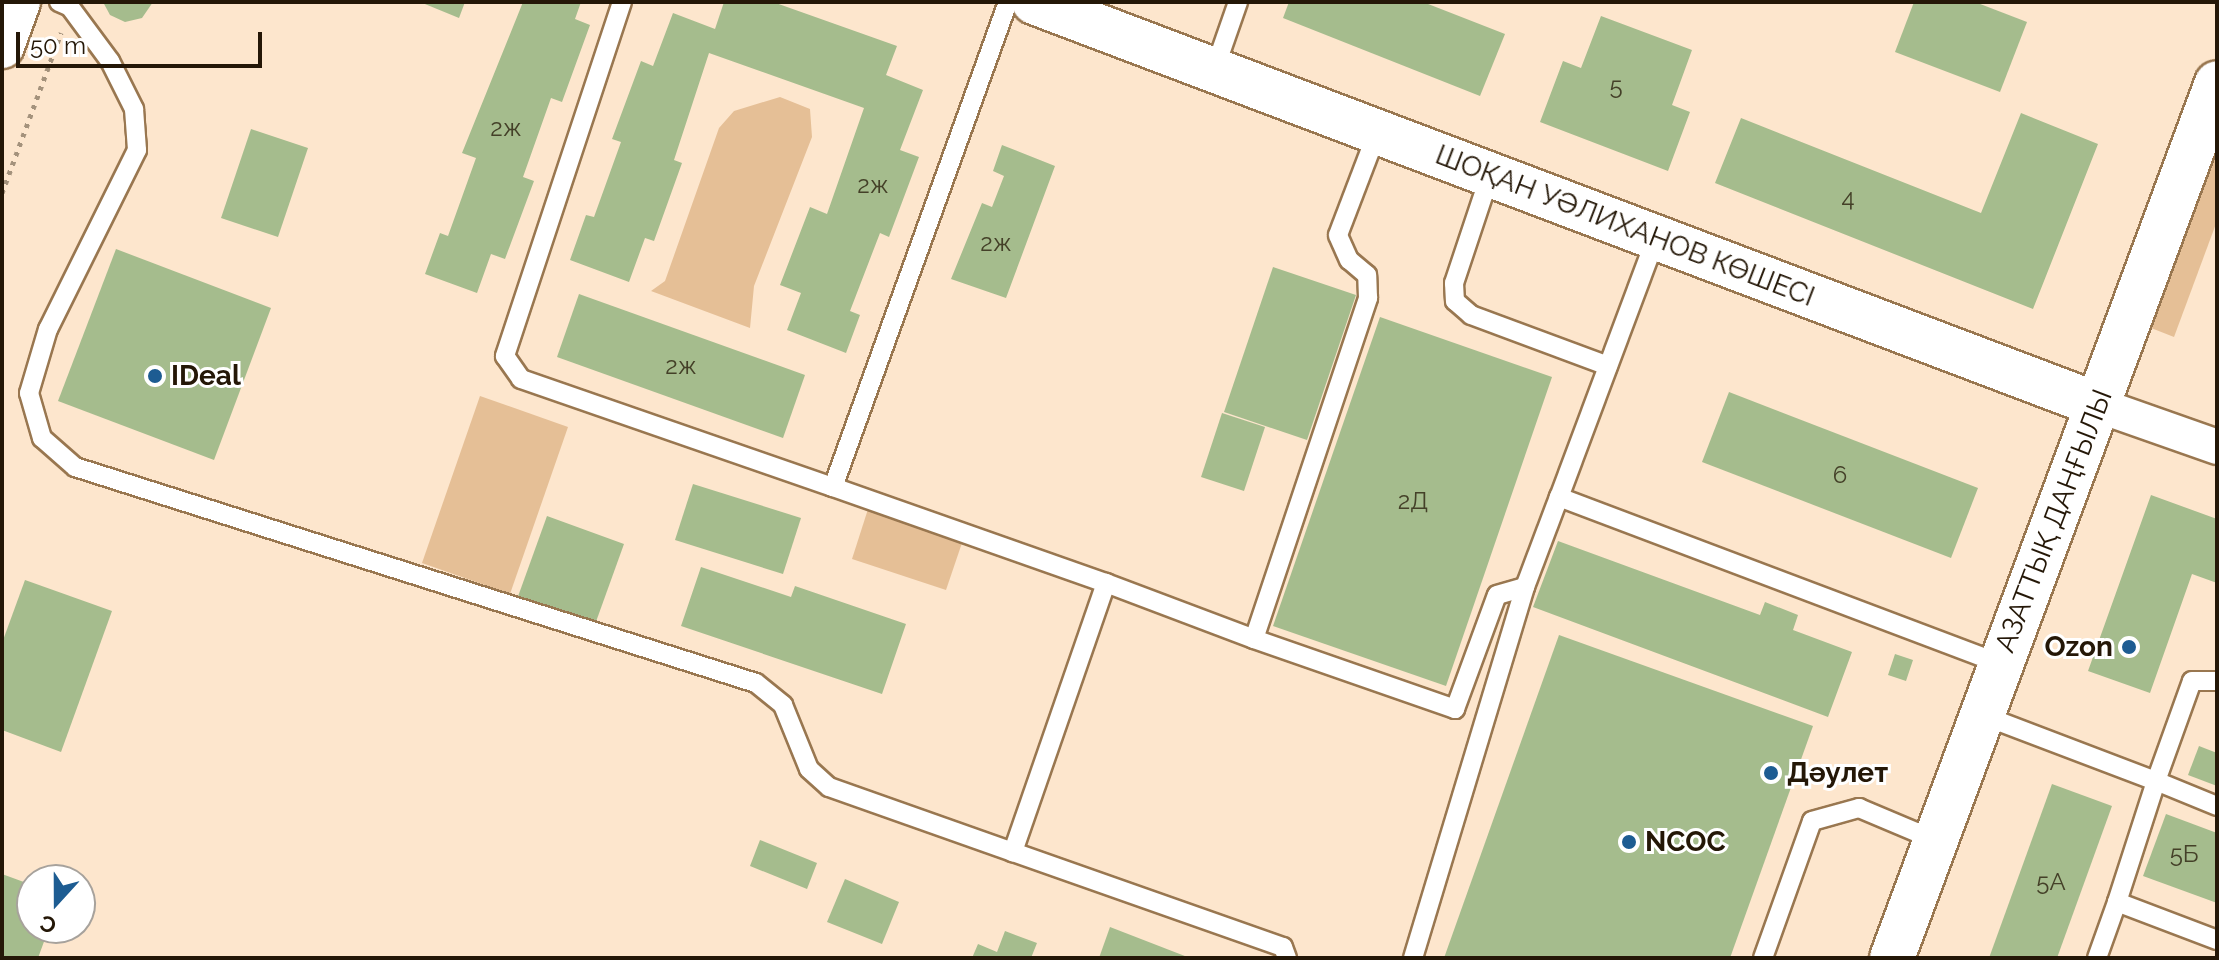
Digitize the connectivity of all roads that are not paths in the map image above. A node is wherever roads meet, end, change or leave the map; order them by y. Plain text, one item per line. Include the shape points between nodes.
1 (18, 2) edge
2 (622, 2) edge
3 (1008, 2) edge
4 (1034, 2) edge
5 (1238, 2) edge
6 (64, 4) edge
7 (2, 46) edge
8 (1214, 71) junction
9 (2217, 83) edge
10 (1377, 132) junction
11 (1490, 175) junction
12 (1656, 238) junction
13 (1608, 366) junction
14 (2098, 405) junction
15 (2217, 447) edge
16 (833, 487) junction
17 (1559, 497) junction
18 (1106, 583) junction
19 (1525, 587) junction
20 (1254, 639) junction
21 (2001, 664) junction
22 (2217, 681) edge
23 (1982, 715) junction
24 (2156, 781) junction
25 (2217, 806) edge
26 (1937, 841) junction
27 (1013, 852) junction
28 (2117, 902) junction
29 (2217, 940) edge
30 (1287, 958) edge
31 (1413, 958) edge
32 (1763, 958) edge
33 (1892, 958) edge
34 (2097, 958) edge

1 - 7 street
2 - 16 lane via 505,356 521,379
3 - 16 lane
4 - 8 street, ШОҚАН УӘЛИХАНОВ КӨШЕСІ
5 - 8 lane
6 - 27 lane via 110,61 134,109 137,150 48,329 29,393 42,438 75,467 756,683 783,705 809,769 829,787
8 - 10 street, ШОҚАН УӘЛИХАНОВ КӨШЕСІ
9 - 14 street, АЗАТТЫҚ ДАҢҒЫЛЫ
10 - 11 street, ШОҚАН УӘЛИХАНОВ КӨШЕСІ
10 - 20 lane via 1338,235 1349,260 1367,275 1368,298
11 - 12 street, ШОҚАН УӘЛИХАНОВ КӨШЕСІ
11 - 13 lane via 1454,283 1455,301 1471,315
12 - 13 lane
12 - 14 street, ШОҚАН УӘЛИХАНОВ КӨШЕСІ
13 - 17 lane
14 - 15 street, ШОҚАН УӘЛИХАНОВ КӨШЕСІ
14 - 21 street, АЗАТТЫҚ ДАҢҒЫЛЫ
16 - 18 lane
17 - 19 lane
17 - 21 lane
18 - 20 lane
18 - 27 lane
19 - 20 lane via 1497,595 1455,709
19 - 31 lane
21 - 23 street, АЗАТТЫҚ ДАҢҒЫЛЫ
22 - 24 lane via 2192,681
23 - 24 lane
23 - 26 street, АЗАТТЫҚ ДАҢҒЫЛЫ
24 - 25 lane
24 - 28 lane
26 - 32 lane via 1859,808 1812,821
26 - 33 street, АЗАТТЫҚ ДАҢҒЫЛЫ
27 - 30 lane via 1283,947
28 - 29 lane
28 - 34 lane

